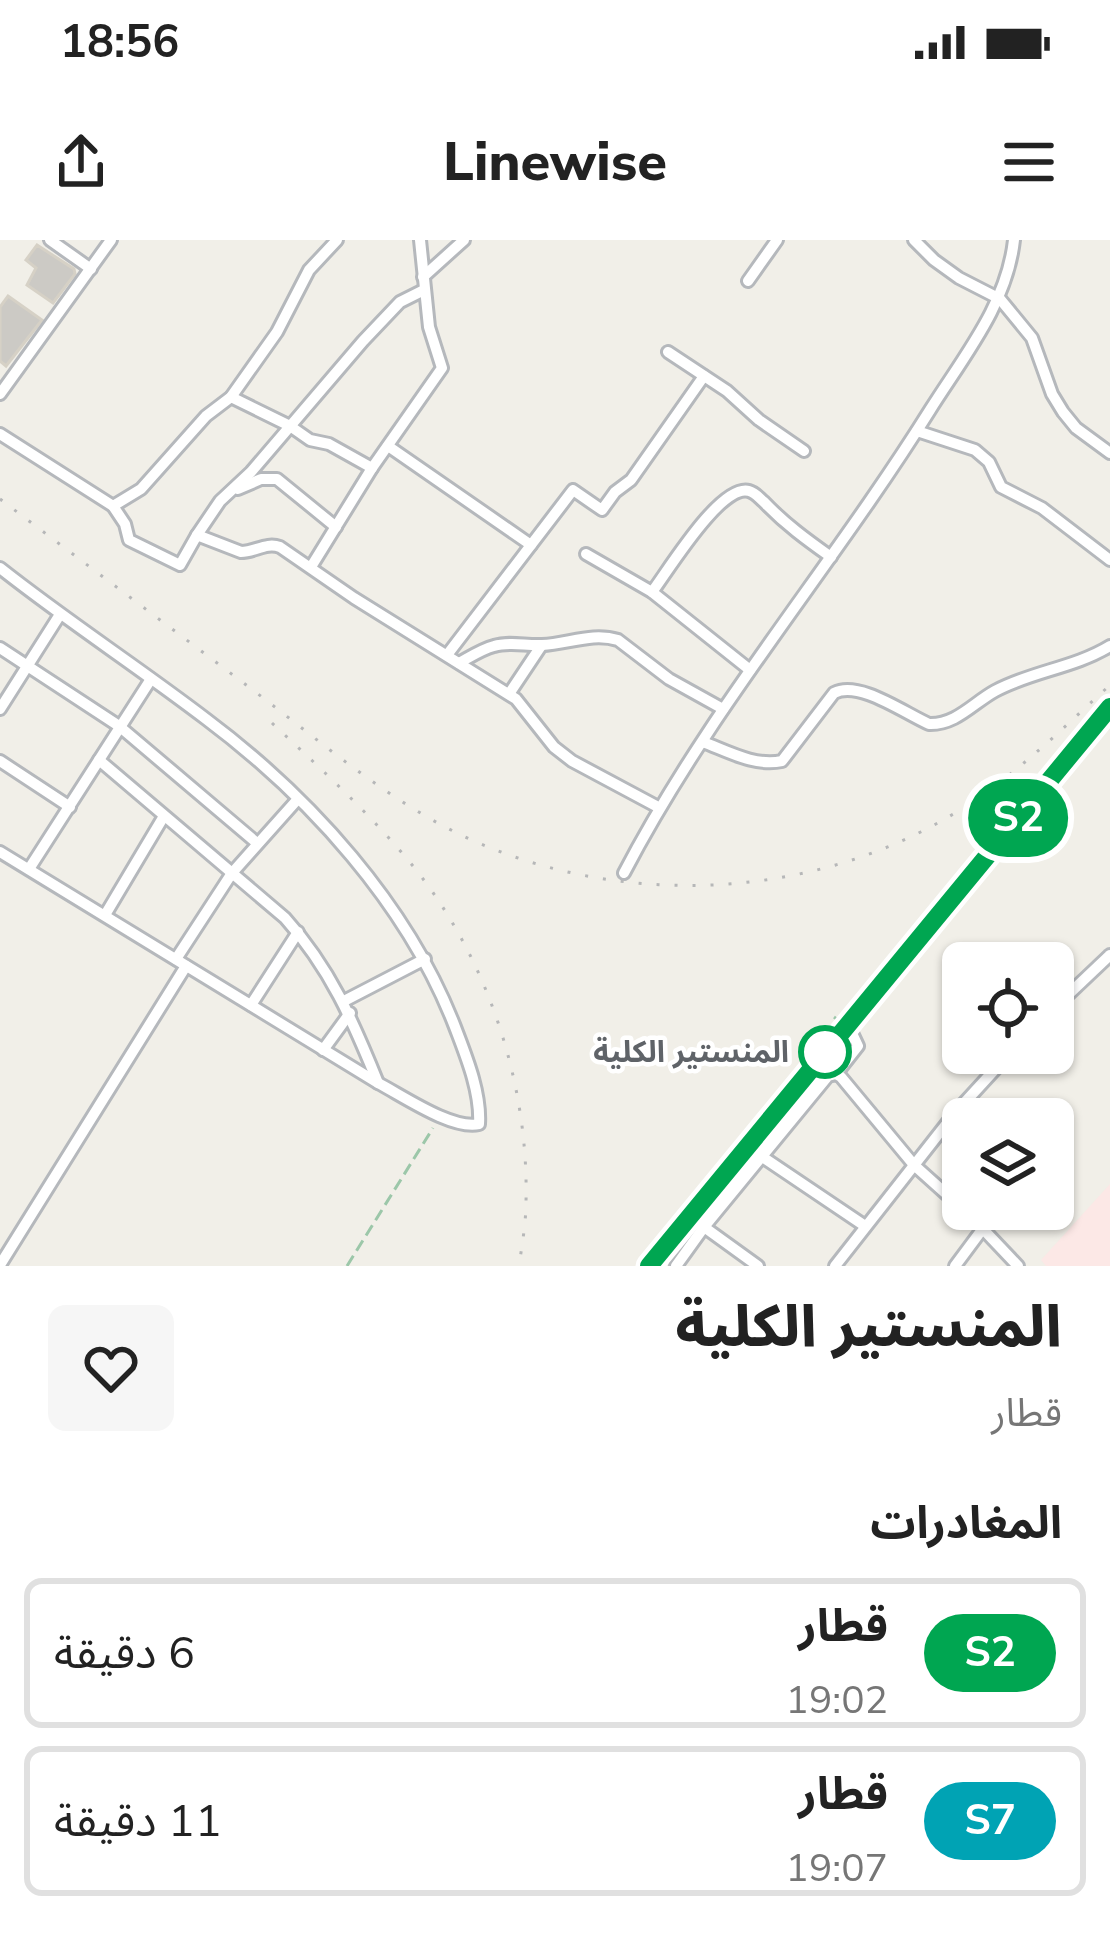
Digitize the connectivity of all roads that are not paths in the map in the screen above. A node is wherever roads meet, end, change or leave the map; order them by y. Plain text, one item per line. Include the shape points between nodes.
1 (50, 240) edge
2 (111, 240) edge
3 (338, 240) edge
4 (420, 240) edge
5 (464, 240) edge
6 (776, 240) edge
7 (914, 240) edge
8 (1014, 240) edge
9 (91, 268) junction
10 (748, 281) dead end
11 (423, 284) junction
12 (1000, 299) junction
13 (668, 352) dead end
14 (704, 376) junction
15 (0, 394) edge
16 (231, 397) junction
17 (290, 426) junction
18 (917, 431) junction
19 (0, 434) edge
20 (388, 446) junction
21 (804, 451) dead end
22 (1110, 453) edge
23 (372, 468) junction
24 (230, 493) junction
25 (113, 506) junction
26 (336, 527) junction
27 (197, 535) junction
28 (531, 545) junction
29 (586, 554) dead end
30 (831, 557) junction
31 (1110, 560) edge
32 (310, 567) junction
33 (0, 568) edge
34 (652, 592) junction
35 (59, 616) junction
36 (541, 646) junction
37 (1110, 646) edge
38 (0, 648) edge
39 (446, 656) junction
40 (460, 663) junction
41 (27, 668) junction
42 (750, 670) junction
43 (151, 679) junction
44 (509, 694) junction
45 (723, 709) junction
46 (0, 710) edge
47 (119, 726) junction
48 (703, 742) junction
49 (99, 760) junction
50 (0, 761) edge
51 (297, 800) junction
52 (70, 807) junction
53 (658, 807) junction
54 (164, 816) junction
55 (257, 843) junction
56 (0, 852) edge
57 (29, 869) junction
58 (232, 873) junction
59 (624, 873) dead end
60 (105, 915) junction
61 (298, 932) junction
62 (1110, 955) edge
63 (425, 959) junction
64 (181, 962) junction
65 (1074, 989) edge
66 (251, 1005) junction
67 (347, 1007) junction
68 (851, 1031) dead end
69 (323, 1050) junction
70 (836, 1074) junction
71 (991, 1074) edge
72 (378, 1083) junction
73 (761, 1156) junction
74 (914, 1165) junction
75 (942, 1190) edge
76 (865, 1226) junction
77 (704, 1227) junction
78 (981, 1230) edge
79 (986, 1230) edge
80 (0, 1265) edge
81 (676, 1266) edge
82 (758, 1266) edge
83 (835, 1266) edge
84 (955, 1266) edge
85 (1018, 1266) edge

1 - 9 street
2 - 9 street
3 - 16 street via 309,270
4 - 11 street
5 - 11 street
6 - 10 street
7 - 12 street
8 - 12 street
9 - 15 street
11 - 17 street
11 - 20 street via 442,368
12 - 18 street
12 - 22 street via 1032,338 1064,412
13 - 14 street
14 - 21 street
14 - 28 street via 602,510 573,490
16 - 17 street
16 - 25 street via 141,489
17 - 23 street
17 - 24 street
18 - 30 street
18 - 31 street via 975,450 997,484
19 - 25 street
20 - 23 street
20 - 28 street
23 - 26 street
24 - 26 street via 277,479
24 - 27 street
25 - 27 street via 129,540 181,565
26 - 32 street
27 - 32 street via 241,552 274,545
28 - 39 street
29 - 34 street
30 - 34 street via 756,495 737,491
30 - 42 street
32 - 39 street
33 - 35 street
34 - 42 street
35 - 41 street
35 - 43 street
36 - 40 street via 494,646
36 - 44 street
36 - 45 street via 610,637
37 - 48 street via 1021,678 939,724 842,688 770,764
38 - 41 street
39 - 40 street
40 - 44 street
41 - 46 street
41 - 47 street
42 - 45 street
43 - 47 street
43 - 51 street
44 - 53 street via 572,761
45 - 48 street
47 - 49 street
47 - 55 street
48 - 53 street
49 - 52 street
49 - 54 street
50 - 52 street
51 - 55 street
51 - 63 street via 356,861
52 - 57 street
53 - 59 street
54 - 58 street
54 - 60 street
55 - 58 street
56 - 57 street
57 - 60 street
58 - 61 street
58 - 64 street
60 - 64 street
61 - 66 street
61 - 67 street
62 - 65 street
63 - 67 street
63 - 72 street via 469,1062 480,1116 476,1126 440,1116
64 - 66 street
64 - 80 street
66 - 69 street
67 - 69 street
67 - 72 street
68 - 70 street via 858,1046
69 - 72 street
70 - 73 street
70 - 74 street
71 - 74 street
73 - 76 street
73 - 77 street
74 - 75 street
74 - 76 street
76 - 83 street
77 - 81 street
77 - 82 street
78 - 84 street
79 - 85 street

